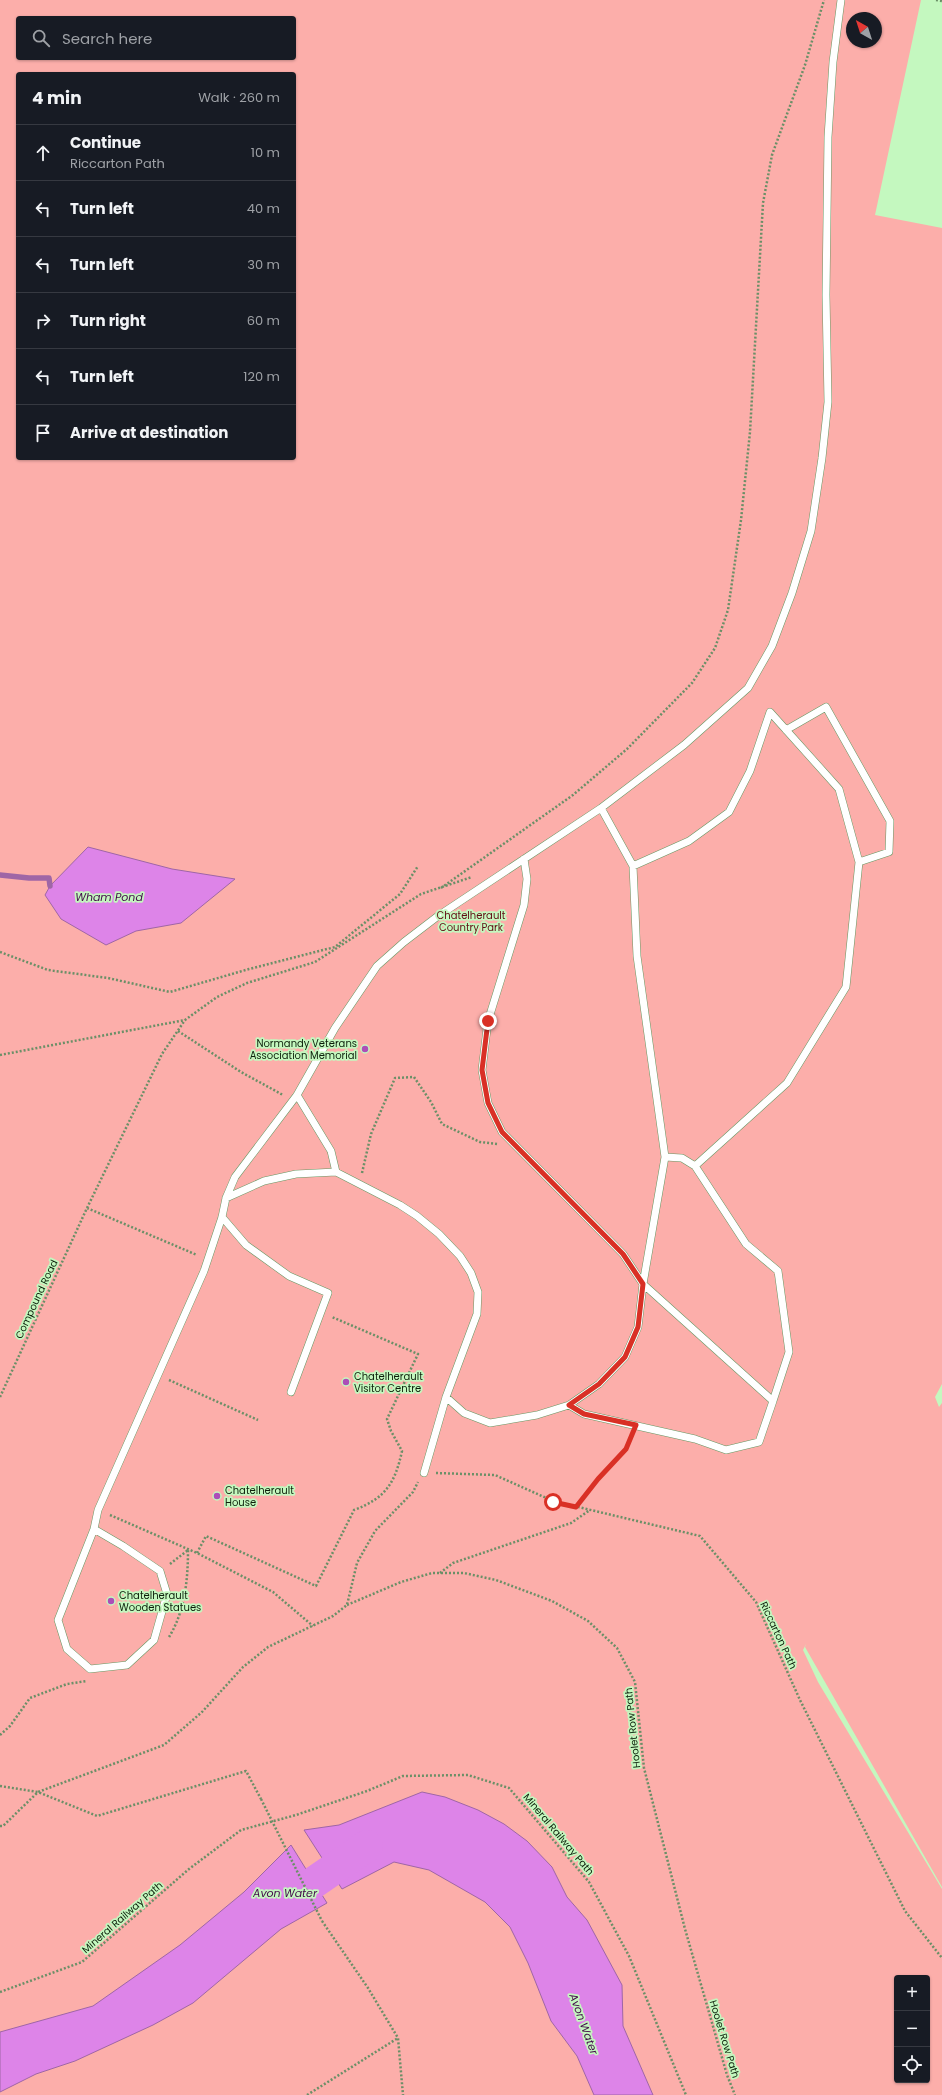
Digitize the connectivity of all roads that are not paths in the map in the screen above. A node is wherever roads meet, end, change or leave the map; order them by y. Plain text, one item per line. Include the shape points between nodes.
1 (841, 0) edge
2 (786, 730) junction
3 (601, 808) junction
4 (524, 859) junction
5 (859, 862) junction
6 (633, 866) junction
7 (297, 1095) junction
8 (665, 1157) junction
9 (695, 1166) junction
10 (336, 1172) junction
11 (226, 1198) junction
12 (222, 1217) junction
13 (643, 1284) junction
14 (291, 1392) dead end
15 (446, 1397) junction
16 (773, 1401) junction
17 (569, 1405) junction
18 (424, 1473) road end
19 (94, 1529) junction

1 - 3 lane via 833,62 828,137 828,402 811,531 772,646 748,688 684,746
2 - 5 lane via 839,789
2 - 5 lane via 826,707 890,821 889,852
2 - 6 lane via 770,712 750,771 729,812 689,841
3 - 4 lane
3 - 6 lane
4 - 7 lane via 438,916 377,966 336,1028
4 - 13 lane via 527,879 524,905 488,1021 482,1070 488,1103 502,1132 623,1254
5 - 9 lane via 846,987 787,1083
6 - 8 lane via 637,956
7 - 10 lane via 330,1152
7 - 11 lane via 235,1177
8 - 9 lane via 682,1158
8 - 13 lane
9 - 16 lane via 746,1244 778,1271 789,1352
10 - 11 lane via 296,1174 264,1181
10 - 15 lane via 417,1216 460,1256 471,1273 478,1292 477,1314
11 - 12 lane
12 - 14 lane via 246,1245 283,1272 328,1293
12 - 19 lane via 204,1271 98,1510
13 - 16 lane
13 - 17 lane via 638,1327 625,1357 599,1384
15 - 17 lane via 464,1413 490,1423 537,1415
15 - 18 lane
16 - 17 lane via 759,1442 726,1450 695,1438 584,1414
19 - 19 lane via 58,1620 66,1649 90,1669 127,1665 154,1640 167,1594 160,1571

